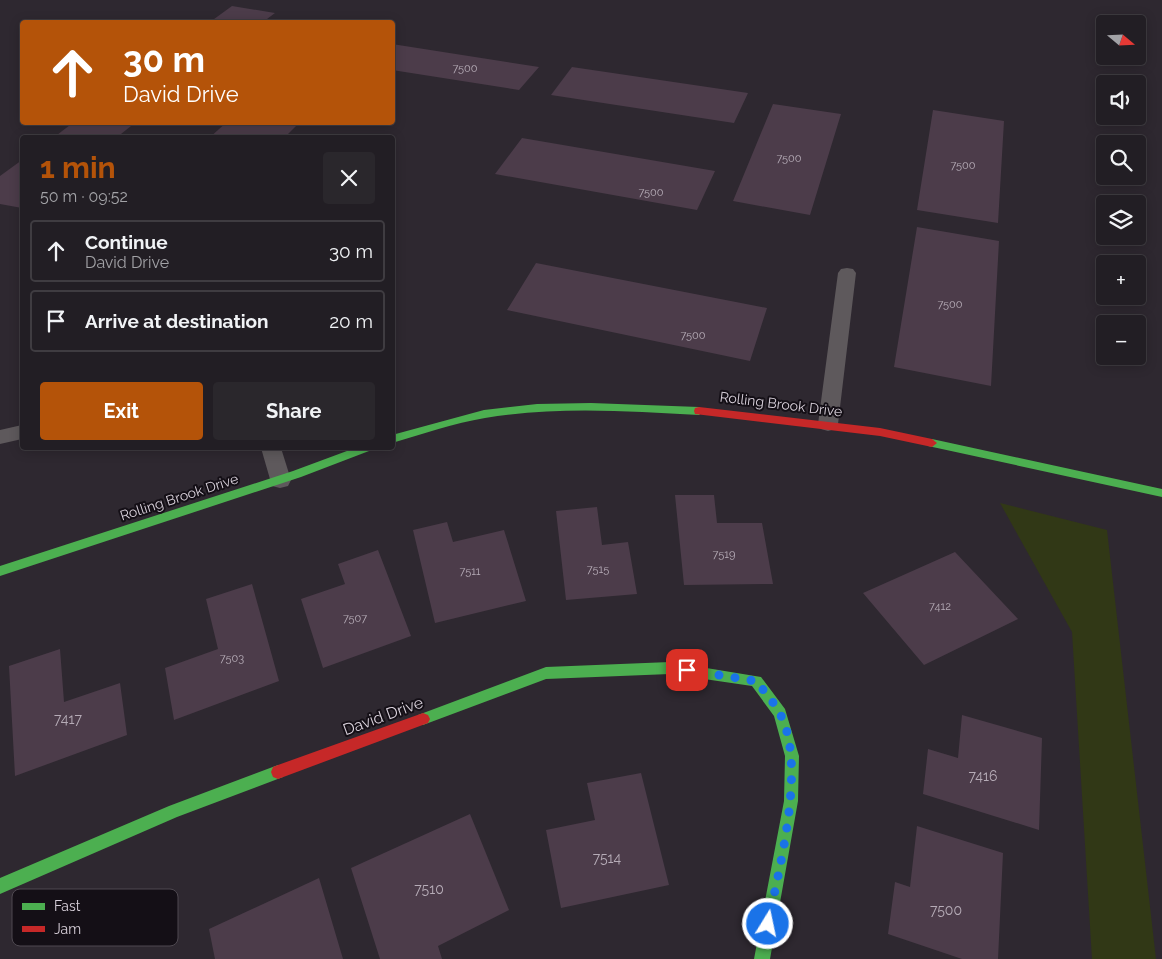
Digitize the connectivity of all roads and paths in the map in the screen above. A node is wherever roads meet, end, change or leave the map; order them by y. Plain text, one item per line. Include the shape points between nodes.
1 (847, 273) dead end
2 (828, 424) junction
3 (20, 432) edge
4 (0, 437) edge
5 (395, 438) edge
6 (272, 450) edge
7 (353, 450) edge
8 (280, 480) junction
9 (1162, 493) edge
10 (0, 571) edge
11 (0, 886) edge
12 (762, 959) edge

1 - 2 lane
2 - 5 street, Rolling Brook Drive via 706,411 530,409 484,414
2 - 9 street, Rolling Brook Drive
3 - 4 lane
6 - 8 lane
7 - 8 street, Rolling Brook Drive
8 - 10 street, Rolling Brook Drive
11 - 12 street, David Drive via 174,811 546,674 670,668 756,681 780,713 792,756 791,801

